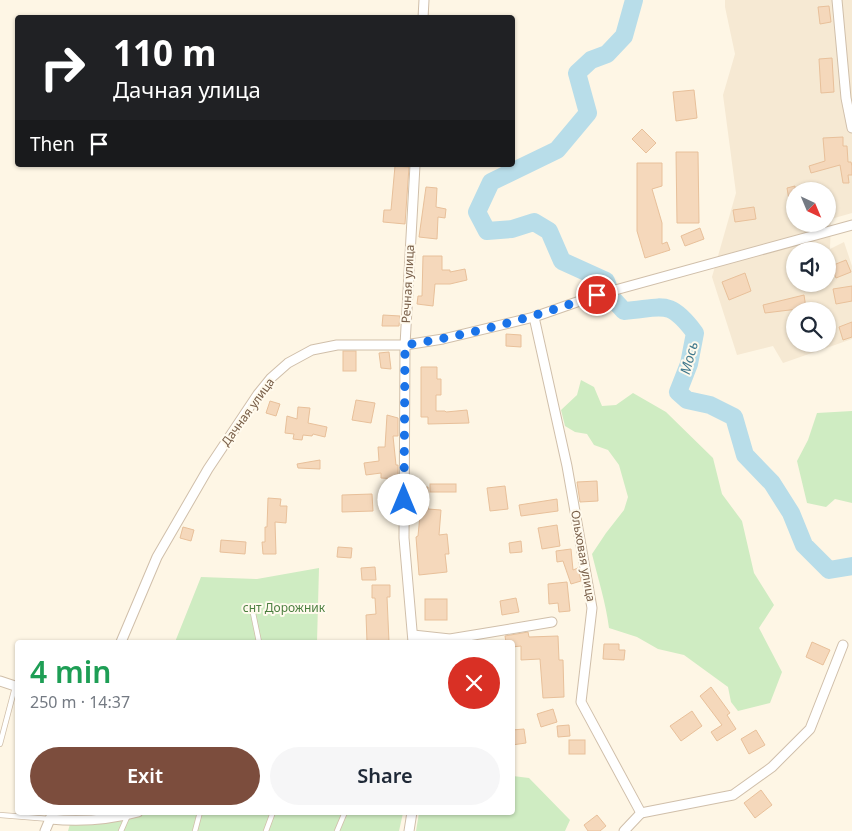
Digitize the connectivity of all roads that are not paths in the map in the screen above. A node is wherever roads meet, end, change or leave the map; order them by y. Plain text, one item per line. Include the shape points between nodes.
1 (424, 0) edge
2 (837, 0) edge
3 (423, 15) edge
4 (852, 128) edge
5 (415, 167) edge
6 (852, 225) edge
7 (534, 317) junction
8 (405, 345) junction
9 (253, 613) dead end
10 (552, 622) dead end
11 (413, 639) edge
12 (122, 640) edge
13 (259, 640) edge
14 (843, 645) dead end
15 (0, 681) edge
16 (15, 687) edge
17 (15, 691) edge
18 (0, 744) edge
19 (641, 813) junction
20 (0, 815) edge
21 (128, 815) joint
22 (199, 815) edge
23 (272, 815) edge
24 (344, 815) edge
25 (412, 815) edge
26 (52, 816) edge
27 (45, 831) edge
28 (121, 831) edge
29 (195, 831) edge
30 (266, 831) edge
31 (338, 831) edge
32 (409, 831) edge
33 (624, 831) edge

1 - 3 street
2 - 4 street
5 - 8 street, Речная улица
6 - 7 street, Дачная улица via 597,295
7 - 8 street, Дачная улица
7 - 19 street, Ольховая улица via 567,466 592,608 581,702
8 - 11 street, Речная улица via 404,538
8 - 12 street, Дачная улица via 337,345 312,350 288,363 271,378 208,469 157,557
9 - 13 lane
10 - 11 street via 450,639
14 - 19 street via 810,729 772,767 733,795
15 - 16 street
17 - 18 lane
19 - 33 street
20 - 26 lane
21 - 26 street via 77,822
21 - 28 lane
22 - 29 lane
23 - 30 lane
24 - 31 lane
25 - 32 street
26 - 27 street

